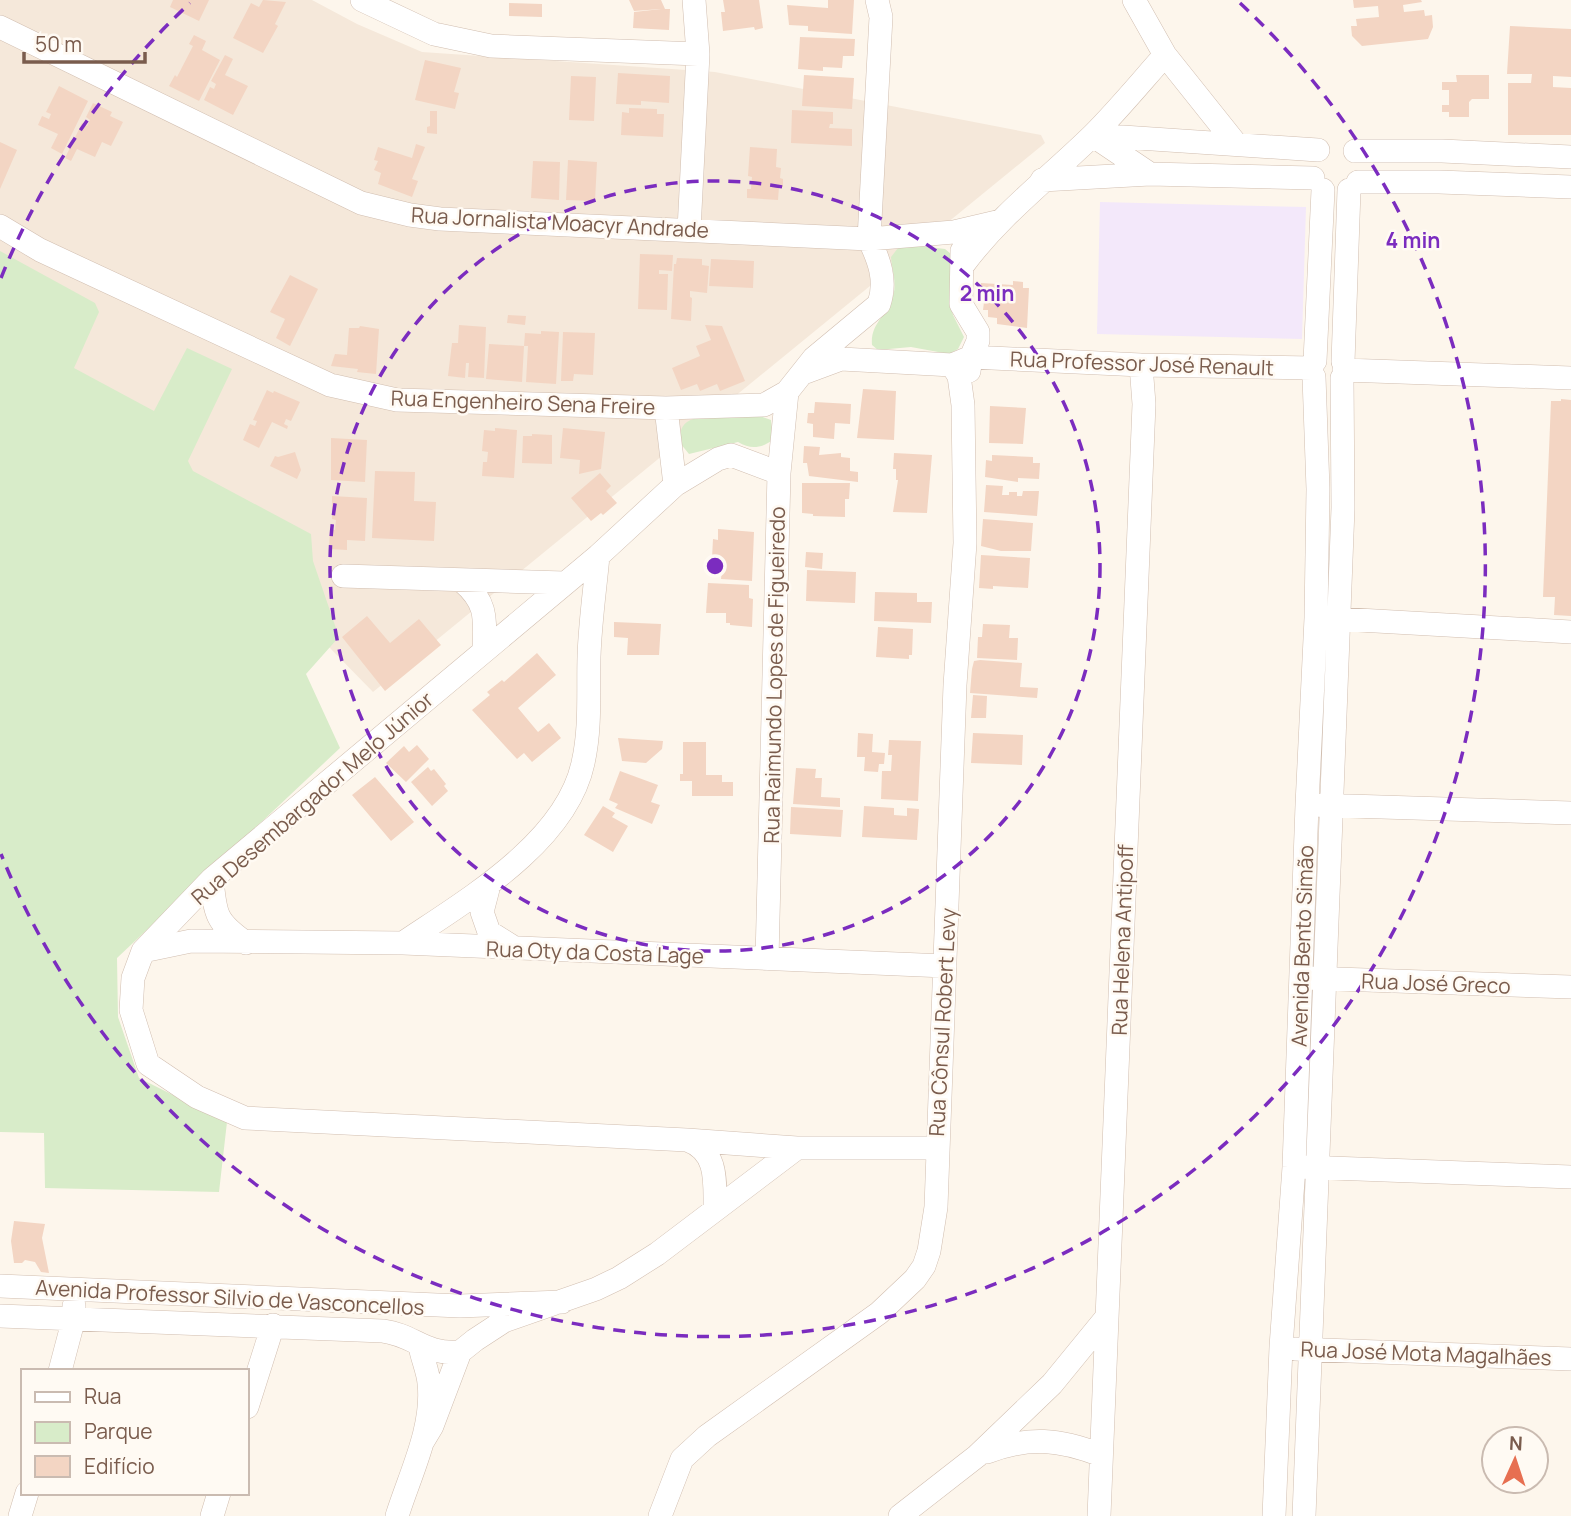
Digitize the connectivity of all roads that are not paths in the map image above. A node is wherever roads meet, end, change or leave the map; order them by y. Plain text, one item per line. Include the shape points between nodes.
1 (362, 0) edge
2 (694, 0) edge
3 (877, 0) edge
4 (1134, 0) edge
5 (0, 27) edge
6 (698, 54) junction
7 (1165, 55) junction
8 (1093, 135) junction
9 (1236, 144) junction
10 (1318, 150) junction
11 (1355, 151) junction
12 (1571, 157) edge
13 (1150, 174) junction
14 (1042, 180) junction
15 (1318, 184) junction
16 (1353, 186) junction
17 (1571, 187) edge
18 (1001, 221) junction
19 (0, 226) edge
20 (689, 230) junction
21 (954, 232) junction
22 (896, 236) junction
23 (869, 239) junction
24 (879, 261) junction
25 (963, 265) junction
26 (861, 320) junction
27 (870, 361) junction
28 (961, 361) junction
29 (1141, 365) junction
30 (1314, 369) junction
31 (1343, 370) junction
32 (803, 373) junction
33 (1571, 378) edge
34 (787, 392) junction
35 (666, 408) junction
36 (779, 473) junction
37 (676, 485) junction
38 (598, 556) junction
39 (343, 576) dead end
40 (462, 581) junction
41 (564, 583) junction
42 (1327, 619) junction
43 (1571, 632) edge
44 (484, 651) junction
45 (1307, 805) junction
46 (1331, 806) junction
47 (1571, 813) edge
48 (212, 879) junction
49 (489, 885) junction
50 (246, 943) junction
51 (402, 943) junction
52 (516, 949) junction
53 (143, 951) junction
54 (766, 959) junction
55 (945, 966) junction
56 (1312, 978) junction
57 (1571, 987) edge
58 (687, 1140) junction
59 (797, 1148) junction
60 (936, 1148) junction
61 (1306, 1167) junction
62 (1571, 1177) edge
63 (715, 1209) junction
64 (0, 1286) edge
65 (73, 1289) junction
66 (562, 1302) junction
67 (460, 1306) junction
68 (0, 1316) edge
69 (74, 1318) junction
70 (1106, 1318) junction
71 (273, 1325) junction
72 (419, 1346) junction
73 (467, 1346) junction
74 (1281, 1347) junction
75 (1310, 1350) junction
76 (1571, 1359) edge
77 (61, 1369) edge
78 (248, 1404) edge
79 (423, 1441) junction
80 (1101, 1455) junction
81 (977, 1456) junction
82 (404, 1493) junction
83 (26, 1495) edge
84 (218, 1495) edge
85 (667, 1511) edge
86 (912, 1512) edge
87 (20, 1516) edge
88 (212, 1516) edge
89 (397, 1516) edge
90 (416, 1516) edge
91 (1099, 1516) edge
92 (1274, 1516) edge
93 (1304, 1516) edge

1 - 6 street via 434,34 491,46
2 - 6 street
3 - 23 street via 880,17
4 - 7 street
5 - 20 street, Rua Jornalista Moacyr Andrade via 361,203 440,219
6 - 20 street
7 - 8 street
7 - 9 street
8 - 9 street
8 - 13 street
8 - 14 street
9 - 10 street
10 - 11 street via 1340,143
10 - 15 street via 1311,163
11 - 12 street
11 - 16 street via 1362,164
13 - 14 street
13 - 15 street
14 - 18 street
15 - 16 street via 1340,193
15 - 30 street, Avenida Bento Simão
16 - 17 street via 1439,182
16 - 31 street, Avenida Bento Simão
18 - 21 street, Rua Jornalista Moacyr Andrade
18 - 25 street
19 - 35 street, Rua Engenheiro Sena Freire via 40,250 330,385 397,400
20 - 23 street, Rua Jornalista Moacyr Andrade
21 - 22 street, Rua Jornalista Moacyr Andrade
21 - 25 street
22 - 23 street, Rua Jornalista Moacyr Andrade
22 - 24 street
23 - 24 street
24 - 26 street via 883,291 879,304
25 - 28 street via 961,304 978,332 978,341
26 - 27 street via 859,335
26 - 32 street via 814,358
27 - 28 street, Rua Professor José Renault
27 - 32 street, Rua Professor José Renault via 841,359
28 - 29 street, Rua Professor José Renault
28 - 55 street, Rua Cônsul Robert Levy via 965,543
29 - 30 street, Rua Professor José Renault
29 - 70 street, Rua Helena Antipoff via 1144,404
30 - 31 street, Rua Professor José Renault via 1321,355 1329,353 1337,356
30 - 42 street, Avenida Bento Simão
31 - 33 street
31 - 42 street, Avenida Bento Simão via 1343,508
32 - 34 street
34 - 35 street, Rua Engenheiro Sena Freire via 764,405
34 - 36 street, Rua Raimundo Lopes de Figueiredo
35 - 37 street
36 - 37 street, Rua Desembargador Melo Júnior via 731,454
36 - 54 street, Rua Raimundo Lopes de Figueiredo
37 - 38 street, Rua Desembargador Melo Júnior
38 - 41 street, Rua Desembargador Melo Júnior
38 - 49 street via 583,765 550,829
39 - 40 street
40 - 41 street
40 - 44 street via 478,595
41 - 44 street, Rua Desembargador Melo Júnior
42 - 43 street
42 - 45 street, Avenida Bento Simão
42 - 46 street, Avenida Bento Simão
44 - 48 street, Rua Desembargador Melo Júnior
45 - 46 street
45 - 56 street, Avenida Bento Simão
46 - 47 street
46 - 56 street, Avenida Bento Simão
48 - 50 street via 218,918
48 - 53 street, Rua Desembargador Melo Júnior
49 - 51 street
49 - 52 street via 482,912 489,932
50 - 51 street, Rua Oty da Costa Lage
50 - 53 street, Rua Oty da Costa Lage via 191,941
51 - 52 street, Rua Oty da Costa Lage
52 - 54 street, Rua Oty da Costa Lage
53 - 58 street, Rua Desembargador Melo Júnior via 133,978 131,1010 148,1064 197,1097 245,1118
54 - 55 street, Rua Oty da Costa Lage
55 - 60 street, Rua Cônsul Robert Levy
56 - 57 street, Rua José Greco
56 - 61 street, Avenida Bento Simão
58 - 59 street, Rua Desembargador Melo Júnior
58 - 63 street via 699,1144 710,1160
59 - 60 street, Rua Desembargador Melo Júnior
59 - 63 street
60 - 85 street, Rua Cônsul Robert Levy via 936,1207 929,1251 915,1279 879,1313 706,1436 682,1459
61 - 62 street
61 - 74 street, Avenida Bento Simão
61 - 75 street, Avenida Bento Simão
63 - 66 street via 619,1278
64 - 65 street, Avenida Professor Silvio de Vasconcellos
65 - 67 street, Avenida Professor Silvio de Vasconcellos
65 - 69 street
66 - 67 street, Avenida Professor Silvio de Vasconcellos
66 - 73 street via 504,1321
67 - 73 street
68 - 69 street, Avenida Professor Silvio de Vasconcellos
69 - 71 street, Avenida Professor Silvio de Vasconcellos
69 - 77 street
70 - 80 street, Rua Helena Antipoff
70 - 81 street via 1052,1384
71 - 72 street, Avenida Professor Silvio de Vasconcellos via 391,1332
71 - 78 street
72 - 73 street, Avenida Professor Silvio de Vasconcellos via 438,1352
72 - 79 street via 430,1395
73 - 79 street
74 - 75 street, Rua José Mota Magalhães
74 - 92 street, Avenida Bento Simão
75 - 76 street, Rua José Mota Magalhães
75 - 93 street, Avenida Bento Simão
79 - 82 street
80 - 81 street via 1043,1440 1011,1443
80 - 91 street, Rua Helena Antipoff
81 - 86 street
82 - 89 street
82 - 90 street
83 - 87 street
84 - 88 street

